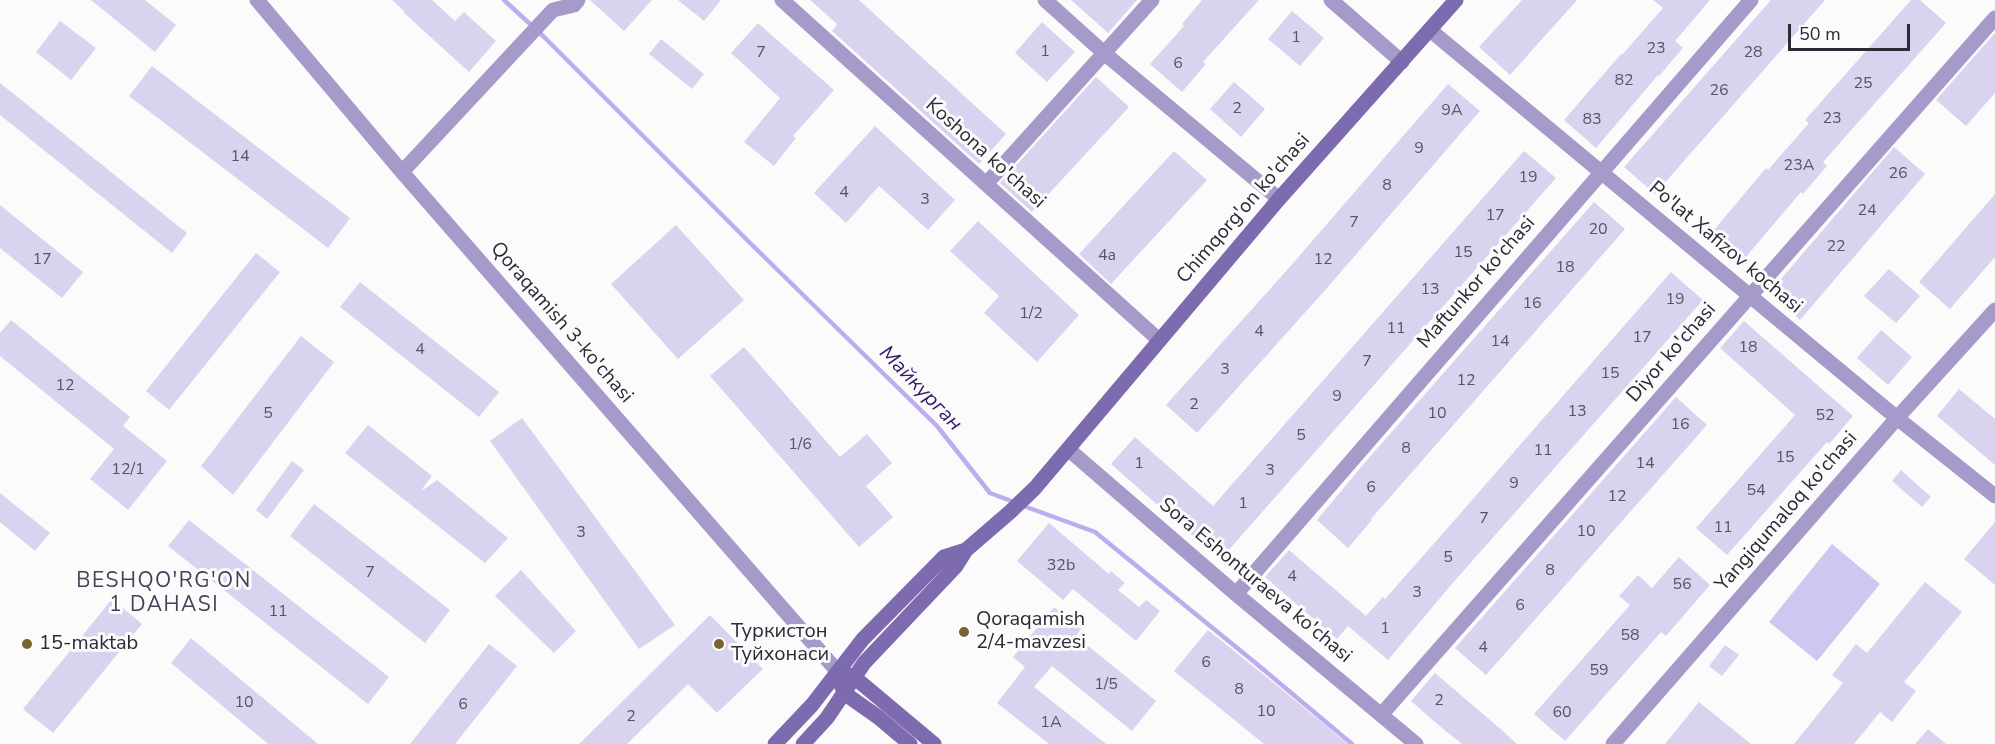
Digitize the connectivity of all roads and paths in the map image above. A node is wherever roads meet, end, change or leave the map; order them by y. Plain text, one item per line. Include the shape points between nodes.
1 (256, 0) edge
2 (578, 0) edge
3 (782, 0) edge
4 (1045, 0) edge
5 (1152, 0) edge
6 (1331, 0) edge
7 (1456, 0) edge
8 (1751, 0) edge
9 (547, 5) edge
10 (1995, 18) edge
11 (1430, 30) junction
12 (1104, 53) junction
13 (1402, 62) junction
14 (402, 172) junction
15 (1600, 172) junction
16 (986, 184) junction
17 (1279, 199) junction
18 (1750, 296) junction
19 (1995, 310) edge
20 (1159, 340) junction
21 (1897, 418) junction
22 (1068, 449) junction
23 (1995, 496) edge
24 (966, 550) junction
25 (1236, 594) junction
26 (838, 672) junction
27 (854, 677) junction
28 (844, 693) junction
29 (1381, 715) junction
30 (775, 744) edge
31 (803, 744) edge
32 (910, 744) edge
33 (934, 744) edge
34 (1416, 744) edge
35 (1613, 744) edge

1 - 14 street, Qoraqamish 3-ko'chasi
2 - 9 street via 574,5
3 - 16 street, Koshona ko'chasi
4 - 12 street
5 - 12 street
6 - 13 street
7 - 11 street, Chimqorg'on ko'chasi
8 - 15 street, Maftunkor ko'chasi
9 - 14 street via 534,31
10 - 18 street, Diyor ko'chasi
11 - 13 street, Chimqorg'on ko'chasi
11 - 15 street, Po'lat Xafizov kochasi
12 - 16 street
12 - 17 street
13 - 17 street, Chimqorg'on ko'chasi
14 - 26 street, Qoraqamish 3-ko'chasi
15 - 18 street, Po'lat Xafizov kochasi
15 - 25 street, Maftunkor ko'chasi
16 - 20 street, Koshona ko'chasi
17 - 20 street, Chimqorg'on ko'chasi
18 - 21 street, Po'lat Xafizov kochasi
18 - 29 street, Diyor ko'chasi
19 - 21 street, Yangiqumaloq ko'chasi
20 - 22 street, Chimqorg'on ko'chasi
21 - 23 street, Po'lat Xafizov kochasi
21 - 35 street, Yangiqumaloq ko'chasi
22 - 24 street, Chimqorg'on ko'chasi via 1010,512
22 - 25 street, Sora Eshonturaeva ko'chasi
24 - 26 street via 944,557 863,639
24 - 27 street via 956,566
25 - 29 street, Sora Eshonturaeva ko'chasi
26 - 27 street
26 - 28 street, Qoraqamish 3-ko'chasi
26 - 30 street
27 - 28 street
27 - 33 street
28 - 31 street
28 - 32 street
29 - 34 street, Sora Eshonturaeva ko'chasi

